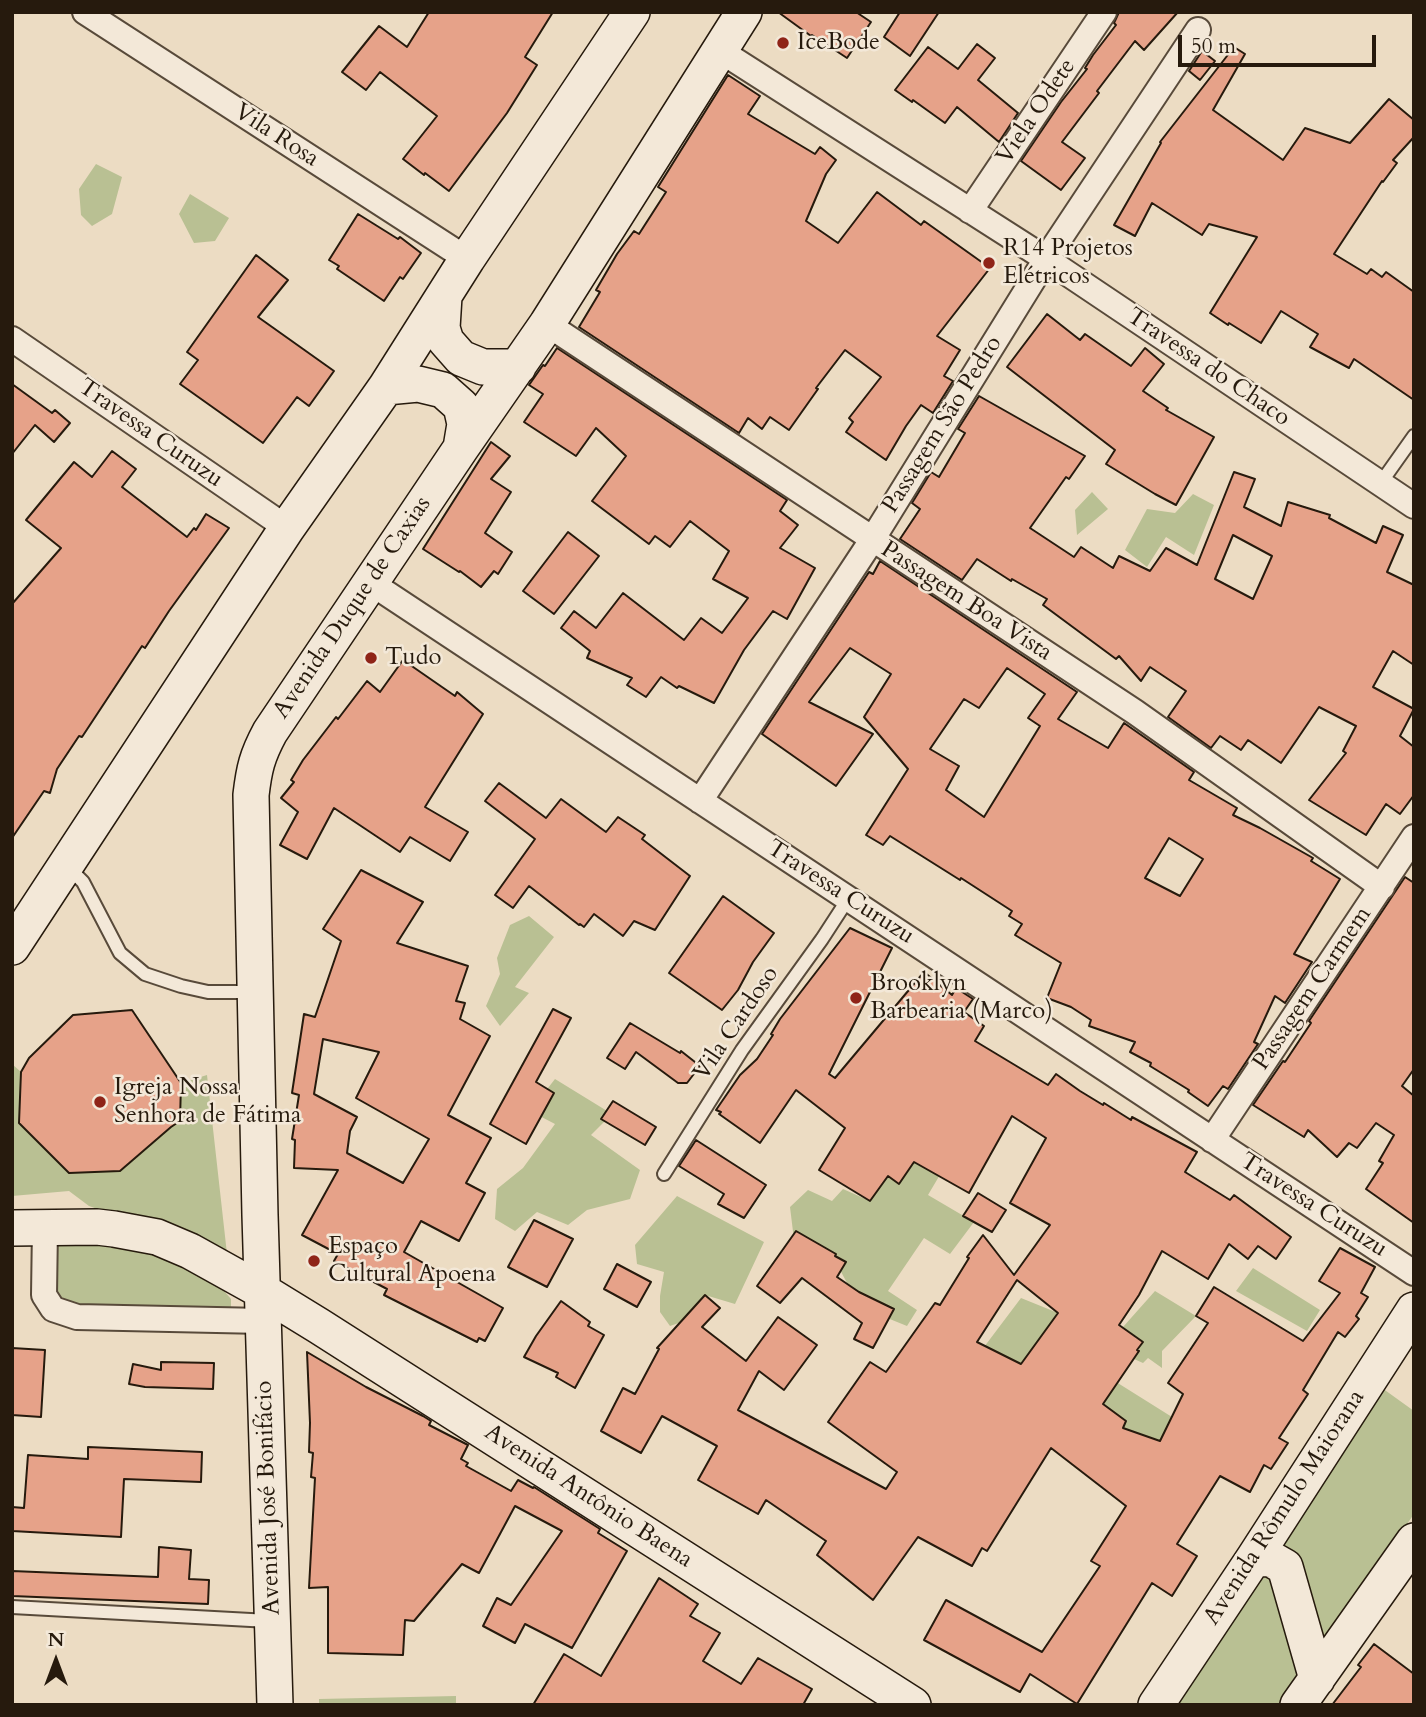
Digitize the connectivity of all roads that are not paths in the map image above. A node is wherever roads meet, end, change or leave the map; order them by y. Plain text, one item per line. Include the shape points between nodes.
1 (85, 12) edge
2 (632, 12) edge
3 (744, 12) edge
4 (1104, 12) edge
5 (1198, 30) dead end
6 (719, 50) junction
7 (970, 211) junction
8 (467, 259) junction
9 (1046, 259) junction
10 (444, 296) junction
11 (547, 324) junction
12 (12, 339) edge
13 (518, 367) junction
14 (386, 387) junction
15 (1414, 436) edge
16 (461, 447) junction
17 (1380, 484) junction
18 (1414, 506) edge
19 (287, 528) junction
20 (872, 540) junction
21 (371, 583) junction
22 (700, 802) junction
23 (1414, 837) edge
24 (66, 865) junction
25 (1381, 887) junction
26 (848, 899) junction
27 (18, 926) edge
28 (256, 992) junction
29 (1212, 1140) junction
30 (664, 1174) dead end
31 (29, 1227) edge
32 (1414, 1273) edge
33 (263, 1306) junction
34 (1414, 1310) edge
35 (1414, 1541) edge
36 (1254, 1558) junction
37 (12, 1607) edge
38 (272, 1621) junction
39 (1308, 1692) edge
40 (275, 1705) edge
41 (913, 1705) edge
42 (1156, 1705) edge

1 - 8 street, Vila Rosa
2 - 8 main road
3 - 6 main road, Avenida Duque de Caxias
4 - 7 street, Viela Odete
5 - 9 street, Passagem São Pedro
6 - 7 street, Travessa do Chaco
6 - 11 main road, Avenida Duque de Caxias
7 - 9 street, Travessa do Chaco
8 - 10 main road
9 - 17 street, Travessa do Chaco
9 - 20 street, Passagem São Pedro
10 - 13 main road via 442,328 446,341 461,358 483,367
10 - 14 main road
11 - 13 main road, Avenida Duque de Caxias
11 - 20 street, Passagem Boa Vista
12 - 19 street, Travessa Curuzu
13 - 16 main road, Avenida Duque de Caxias
14 - 16 main road via 418,384 443,390 461,406 465,424
14 - 19 main road
15 - 17 lane
16 - 21 main road, Avenida Duque de Caxias
17 - 18 street, Travessa do Chaco
19 - 24 main road
20 - 22 street, Passagem São Pedro
20 - 25 street, Passagem Boa Vista via 1135,712
21 - 22 street, Travessa Curuzu
21 - 28 main road, Avenida Duque de Caxias via 270,733 254,770
22 - 26 street, Travessa Curuzu
23 - 25 street, Passagem Carmem
24 - 27 main road
24 - 28 lane via 83,882 120,953 145,974 208,992
25 - 29 street, Passagem Carmem
26 - 29 street, Travessa Curuzu
26 - 30 lane, Vila Cardoso via 742,1050
28 - 33 main road, Avenida Duque de Caxias
29 - 32 street, Travessa Curuzu
31 - 33 main road, Avenida Antônio Baena via 114,1229 158,1237 190,1251
31 - 33 street via 44,1295 52,1309 77,1317
33 - 38 main road, Avenida José Bonifácio
33 - 41 main road, Avenida Antônio Baena via 319,1325
34 - 36 main road, Avenida Rômulo Maiorana
35 - 39 main road
36 - 39 main road via 1271,1559 1285,1567
36 - 42 main road, Avenida Rômulo Maiorana
37 - 38 lane
38 - 40 main road, Avenida José Bonifácio

